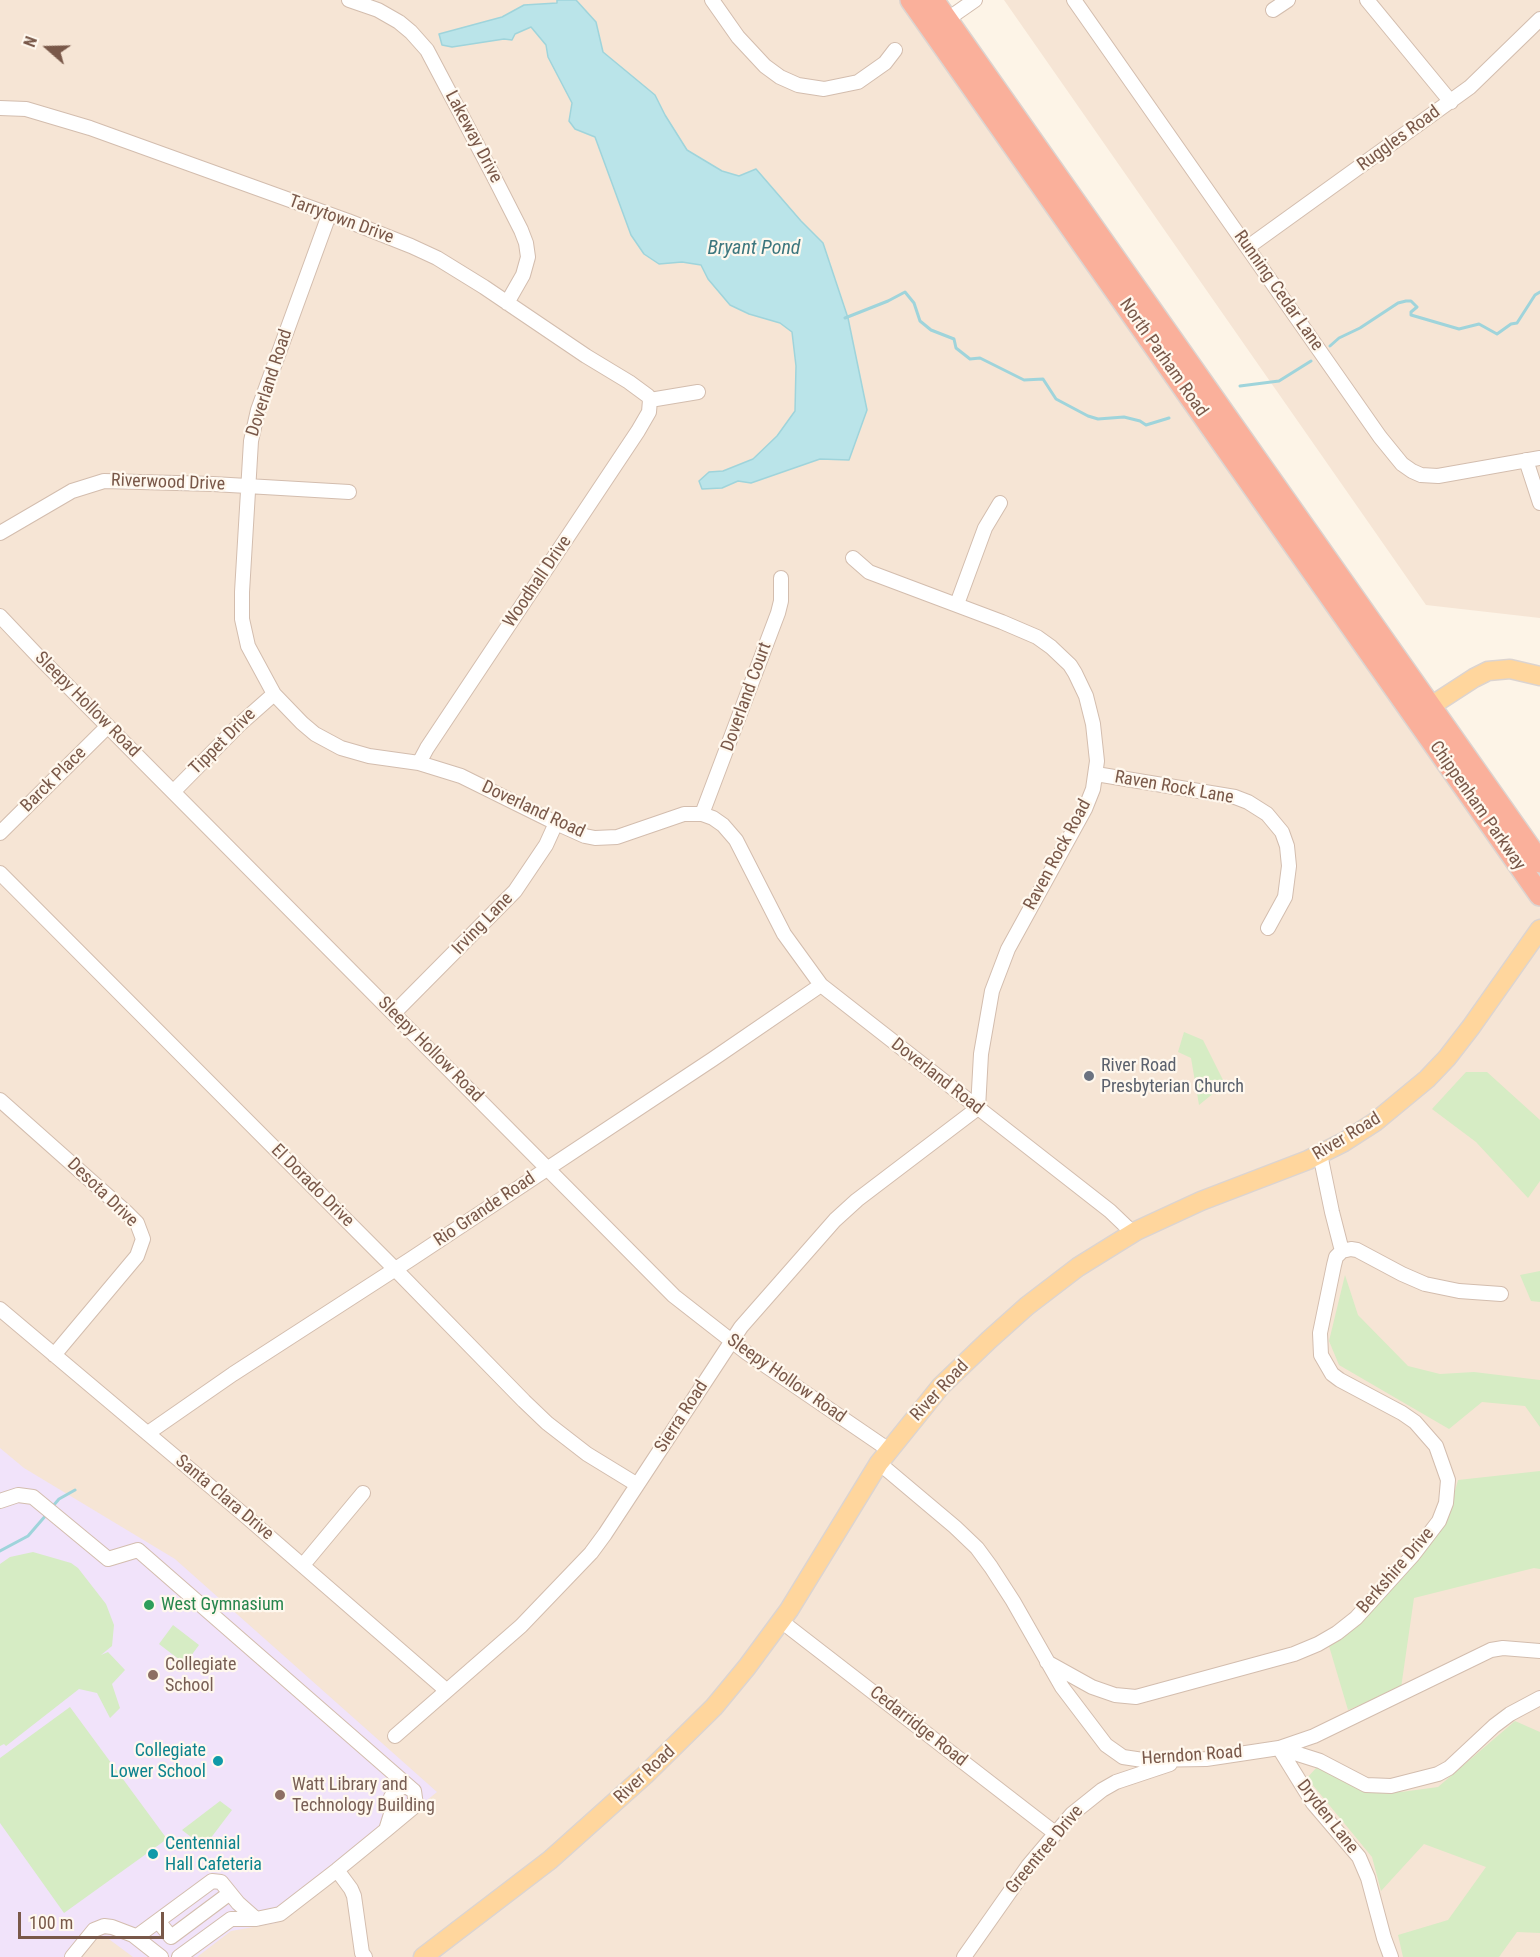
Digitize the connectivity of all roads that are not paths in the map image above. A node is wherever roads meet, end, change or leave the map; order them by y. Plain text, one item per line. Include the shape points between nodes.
1 (712, 0) edge
2 (911, 0) edge
3 (933, 0) edge
4 (975, 0) edge
5 (1074, 0) edge
6 (1288, 0) edge
7 (1367, 0) edge
8 (359, 1) edge
9 (1273, 10) dead end
10 (1540, 19) edge
11 (939, 25) junction
12 (895, 50) dead end
13 (1451, 102) junction
14 (0, 108) edge
15 (329, 215) junction
16 (1248, 247) junction
17 (507, 303) junction
18 (698, 392) dead end
19 (650, 400) junction
20 (1533, 459) edge
21 (247, 486) junction
22 (349, 492) dead end
23 (1000, 503) dead end
24 (1540, 503) edge
25 (0, 533) edge
26 (854, 558) dead end
27 (781, 578) dead end
28 (957, 604) junction
29 (0, 616) edge
30 (1540, 676) edge
31 (273, 694) junction
32 (1422, 711) junction
33 (108, 726) junction
34 (419, 763) junction
35 (1096, 774) junction
36 (173, 792) junction
37 (702, 814) junction
38 (556, 824) junction
39 (0, 833) edge
40 (1540, 862) edge
41 (0, 873) edge
42 (1540, 895) edge
43 (1268, 928) dead end
44 (1539, 930) edge
45 (821, 985) junction
46 (394, 1013) junction
47 (0, 1100) edge
48 (978, 1108) junction
49 (1320, 1154) junction
50 (547, 1168) junction
51 (1133, 1233) junction
52 (1342, 1251) junction
53 (395, 1269) junction
54 (1501, 1294) dead end
55 (0, 1309) edge
56 (731, 1341) junction
57 (54, 1355) junction
58 (148, 1433) junction
59 (884, 1456) junction
60 (636, 1484) junction
61 (363, 1493) dead end
62 (0, 1501) edge
63 (303, 1564) junction
64 (781, 1621) junction
65 (1540, 1651) edge
66 (1047, 1662) junction
67 (446, 1690) junction
68 (1540, 1698) edge
69 (395, 1736) dead end
70 (1279, 1748) junction
71 (1183, 1759) junction
72 (414, 1791) junction
73 (386, 1830) junction
74 (1055, 1833) junction
75 (337, 1870) junction
76 (230, 1893) junction
77 (256, 1919) junction
78 (158, 1921) junction
79 (136, 1937) junction
80 (72, 1957) edge
81 (161, 1957) edge
82 (179, 1957) edge
83 (365, 1957) edge
84 (423, 1957) edge
85 (964, 1957) edge
86 (1391, 1957) edge

1 - 12 street via 765,66 798,85 824,89 858,82 885,63
2 - 11 highway, North Parham Road
3 - 11 highway, North Parham Road
4 - 11 street
5 - 16 street, Running Cedar Lane
6 - 9 street
7 - 13 street
8 - 17 street, Lakeway Drive via 399,22 427,50 521,230 527,250 526,268
10 - 13 street, Ruggles Road
11 - 32 highway, North Parham Road
13 - 16 street, Ruggles Road
14 - 15 street, Tarrytown Drive via 26,109 90,128
15 - 17 street, Tarrytown Drive via 437,258
15 - 21 street, Doverland Road via 258,410 250,441
16 - 20 street, Running Cedar Lane via 1402,464 1421,475 1438,476
17 - 19 street, Tarrytown Drive via 629,382
18 - 19 street
19 - 34 street, Woodhall Drive via 649,412 638,431
20 - 24 street
21 - 22 street, Riverwood Drive
21 - 25 street, Riverwood Drive via 97,483 72,491
21 - 31 street, Doverland Road via 242,619 249,646
23 - 28 street via 985,528
26 - 28 street, Raven Rock Road via 869,572
27 - 37 street, Doverland Court via 778,613
28 - 35 street, Raven Rock Road via 1037,637 1070,665 1089,706
29 - 33 street, Sleepy Hollow Road
30 - 32 main road via 1520,670 1494,670
31 - 34 street, Doverland Road via 315,734 334,744 369,756
31 - 36 street, Tippet Drive
32 - 40 highway, Chippenham Parkway
32 - 42 highway, Chippenham Parkway
33 - 36 street, Sleepy Hollow Road
33 - 39 street, Barck Place
34 - 38 street, Doverland Road via 461,776
35 - 43 street, Raven Rock Lane via 1235,797 1267,814 1282,832 1289,866 1285,897
35 - 48 street, Raven Rock Road via 1085,809 1020,925 998,974 985,1027
36 - 46 street, Sleepy Hollow Road
37 - 38 street, Doverland Road via 675,816 608,838 585,836
37 - 45 street, Doverland Road via 723,825 733,836 784,934
38 - 46 street, Irving Lane via 515,891
41 - 53 street, El Dorado Drive
44 - 49 main road, River Road via 1471,1027 1427,1079 1375,1122
45 - 48 street, Doverland Road
45 - 50 street, Rio Grande Road
46 - 50 street, Sleepy Hollow Road
47 - 57 street, Desota Drive via 126,1212 143,1239 137,1256
48 - 51 street, Doverland Road
48 - 56 street, Sierra Road via 835,1220
49 - 51 main road, River Road via 1201,1201
49 - 52 street
50 - 53 street, Rio Grande Road
50 - 56 street, Sleepy Hollow Road via 674,1296
51 - 59 main road, River Road via 1078,1267 1011,1320 941,1386
52 - 54 street via 1357,1250 1425,1284
52 - 66 street, Berkshire Drive via 1336,1257 1320,1334 1321,1355 1340,1380 1402,1413 1436,1446 1446,1471 1448,1490 1443,1513 1429,1535 1356,1618 1337,1633 1294,1654 1136,1697 1092,1687
53 - 58 street, Rio Grande Road
53 - 60 street, El Dorado Drive via 548,1423 587,1454
55 - 57 street, Santa Clara Drive
56 - 59 street, Sleepy Hollow Road
56 - 60 street, Sierra Road
57 - 58 street, Santa Clara Drive
58 - 63 street, Santa Clara Drive
59 - 64 main road, River Road
59 - 66 street, Herndon Road via 977,1548
60 - 67 street, Sierra Road via 605,1534 573,1573 521,1626
61 - 63 street
62 - 72 street via 18,1495 33,1497 108,1559 138,1550
63 - 67 street, Santa Clara Drive
64 - 74 street, Cedarridge Road
64 - 84 main road, River Road via 714,1707 645,1775 530,1876
65 - 70 street via 1491,1650 1314,1736
66 - 71 street, Herndon Road via 1084,1718 1116,1753 1133,1760
67 - 69 street, Sierra Road
68 - 70 street, Herndon Road via 1494,1726 1449,1768 1405,1784 1366,1785 1320,1761
70 - 71 street, Herndon Road
70 - 86 street, Dryden Lane via 1313,1803 1359,1857
71 - 74 street, Greentree Drive via 1102,1790
72 - 73 street via 416,1805
72 - 73 street via 405,1786 391,1797
73 - 75 street
74 - 85 street, Greentree Drive
75 - 77 street via 280,1914
75 - 83 street via 354,1896
76 - 77 street
76 - 78 street via 221,1882 212,1881
76 - 78 street via 171,1937
77 - 82 street via 231,1919
78 - 79 street
79 - 80 street via 104,1926 94,1930
79 - 81 street

